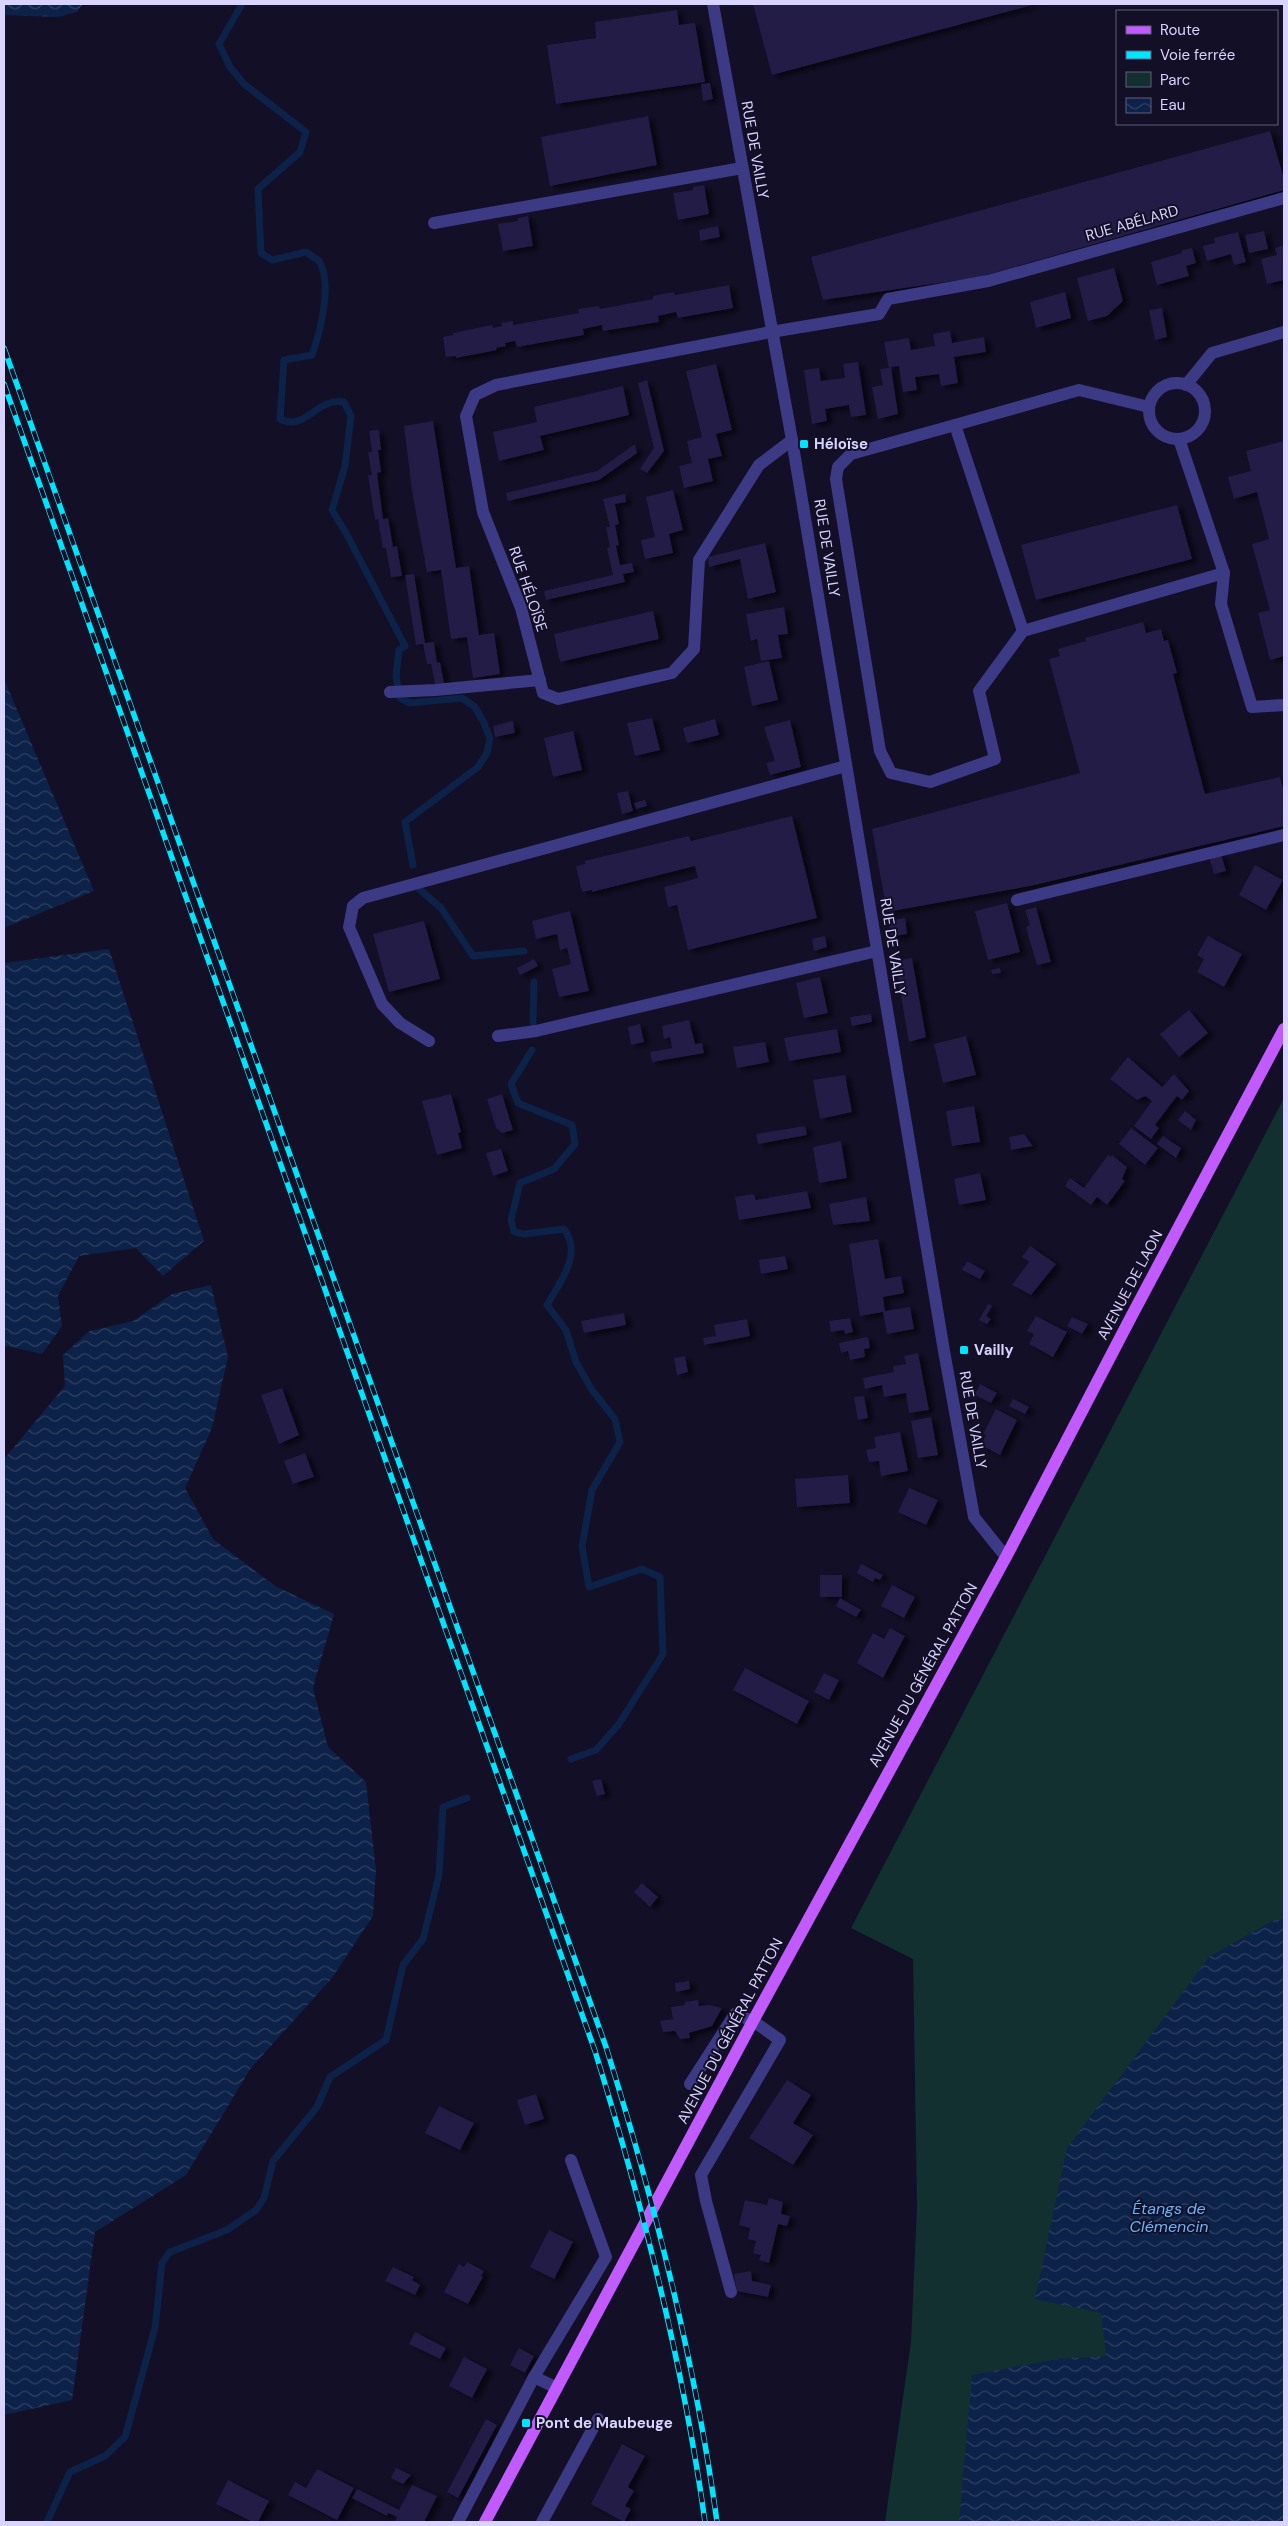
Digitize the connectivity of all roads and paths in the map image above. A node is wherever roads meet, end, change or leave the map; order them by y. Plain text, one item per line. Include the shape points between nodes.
1 (713, 4) edge
2 (742, 168) junction
3 (1284, 198) edge
4 (434, 223) dead end
5 (772, 332) junction
6 (1284, 332) edge
7 (1186, 385) junction
8 (1149, 407) junction
9 (955, 425) junction
10 (1179, 439) junction
11 (792, 440) junction
12 (1224, 573) junction
13 (1023, 631) junction
14 (540, 680) junction
15 (390, 692) dead end
16 (1284, 705) edge
17 (846, 766) junction
18 (1284, 835) edge
19 (1017, 900) dead end
20 (877, 951) junction
21 (1284, 1029) edge
22 (498, 1036) dead end
23 (429, 1041) dead end
24 (1006, 1557) junction
25 (753, 2021) junction
26 (690, 2084) dead end
27 (571, 2160) dead end
28 (731, 2292) dead end
29 (534, 2377) junction
30 (556, 2388) junction
31 (598, 2419) dead end
32 (458, 2522) edge
33 (485, 2522) edge
34 (542, 2522) edge

1 - 2 street, RUE DE VAILLY
2 - 4 street
2 - 5 street, RUE DE VAILLY
3 - 5 street, RUE ABÉLARD via 988,281 888,299 879,314
5 - 11 street, RUE DE VAILLY
5 - 14 street, RUE HÉLOÏSE via 496,384 475,396 466,416 483,512 521,608
6 - 7 street via 1212,353
7 - 8 street via 1178,383 1162,387
7 - 10 street via 1200,396 1205,415 1196,431
8 - 9 street via 1079,390
8 - 10 street via 1149,416 1156,430 1163,436
9 - 13 street
9 - 13 street via 851,454 838,467 836,479 880,751 891,773 930,782 996,759 978,691
10 - 12 street
11 - 14 street, RUE HÉLOÏSE via 759,465 699,560 694,649 672,673 558,698 543,692
11 - 17 street, RUE DE VAILLY
12 - 13 street
12 - 16 street via 1221,604 1252,707
14 - 15 street
17 - 20 street, RUE DE VAILLY
17 - 23 street via 363,898 353,906 349,927 382,1004 400,1023
18 - 19 street
20 - 22 street via 536,1031
20 - 24 street, RUE DE VAILLY via 974,1517
21 - 24 main road, AVENUE DE LAON
24 - 25 main road, AVENUE DU GÉNÉRAL PATTON
25 - 26 street via 735,2014
25 - 28 street via 780,2040 701,2174
25 - 30 main road, AVENUE DU GÉNÉRAL PATTON
27 - 29 street via 606,2257
29 - 30 street
29 - 32 street
30 - 33 main road, AVENUE DU GÉNÉRAL PATTON
31 - 34 street

